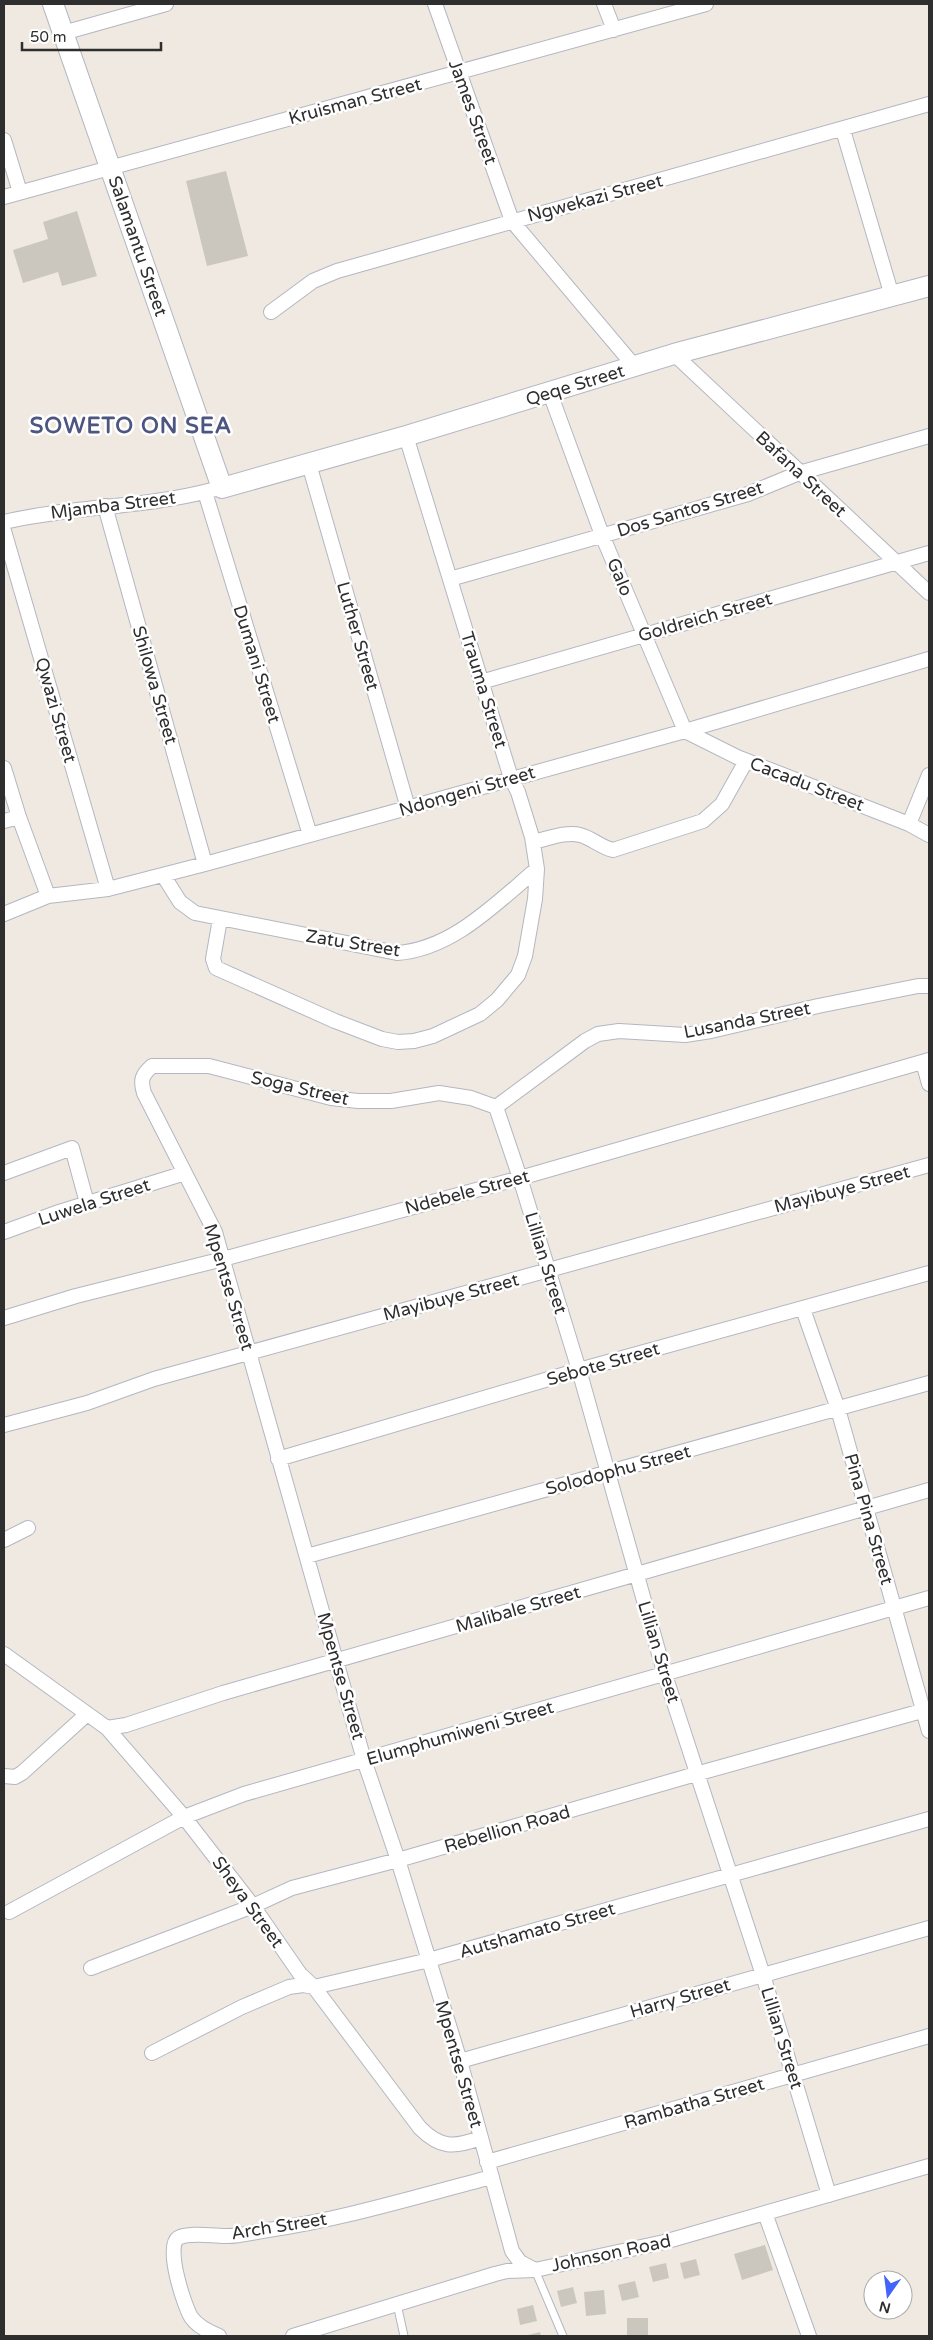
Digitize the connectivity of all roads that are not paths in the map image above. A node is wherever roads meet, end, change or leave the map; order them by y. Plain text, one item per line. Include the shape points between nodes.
1 (53, 4) edge
2 (166, 4) edge
3 (435, 4) edge
4 (604, 4) edge
5 (706, 4) edge
6 (614, 30) junction
7 (63, 33) junction
8 (458, 73) junction
9 (929, 104) edge
10 (844, 130) junction
11 (4, 140) edge
12 (111, 169) junction
13 (20, 192) junction
14 (4, 197) edge
15 (512, 220) junction
16 (929, 286) edge
17 (892, 296) junction
18 (270, 312) dead end
19 (674, 354) junction
20 (635, 367) junction
21 (550, 393) junction
22 (406, 436) junction
23 (929, 436) edge
24 (309, 464) junction
25 (799, 473) junction
26 (214, 490) junction
27 (105, 506) junction
28 (4, 522) edge
29 (4, 531) edge
30 (602, 535) junction
31 (929, 553) edge
32 (896, 562) junction
33 (450, 579) junction
34 (929, 593) edge
35 (645, 634) junction
36 (929, 659) edge
37 (481, 682) junction
38 (685, 731) junction
39 (746, 761) junction
40 (4, 768) edge
41 (929, 775) edge
42 (511, 778) junction
43 (408, 808) junction
44 (18, 817) junction
45 (4, 821) edge
46 (909, 824) junction
47 (310, 835) junction
48 (929, 835) edge
49 (533, 842) junction
50 (205, 864) junction
51 (537, 869) junction
52 (163, 875) junction
53 (108, 888) junction
54 (48, 896) junction
55 (4, 914) edge
56 (220, 919) junction
57 (929, 986) edge
58 (926, 1061) edge
59 (141, 1082) joint
60 (929, 1084) edge
61 (496, 1107) junction
62 (929, 1165) edge
63 (4, 1173) edge
64 (185, 1173) junction
65 (520, 1178) junction
66 (86, 1204) junction
67 (4, 1232) edge
68 (223, 1259) junction
69 (548, 1271) junction
70 (929, 1272) edge
71 (803, 1309) junction
72 (4, 1318) edge
73 (249, 1353) junction
74 (579, 1370) junction
75 (929, 1383) edge
76 (838, 1410) junction
77 (4, 1425) edge
78 (278, 1459) junction
79 (609, 1473) junction
80 (929, 1490) edge
81 (866, 1508) junction
82 (28, 1528) dead end
83 (4, 1540) edge
84 (307, 1556) junction
85 (636, 1575) junction
86 (929, 1598) edge
87 (895, 1608) junction
88 (4, 1654) edge
89 (337, 1660) junction
90 (665, 1675) junction
91 (926, 1710) edge
92 (87, 1714) junction
93 (107, 1728) junction
94 (929, 1731) edge
95 (364, 1760) junction
96 (696, 1774) junction
97 (4, 1776) edge
98 (184, 1817) junction
99 (929, 1819) edge
100 (398, 1860) junction
101 (729, 1876) junction
102 (253, 1906) junction
103 (9, 1912) dead end
104 (929, 1928) edge
105 (429, 1960) junction
106 (91, 1968) dead end
107 (763, 1975) junction
108 (314, 1987) junction
109 (929, 2036) edge
110 (152, 2054) dead end
111 (460, 2061) junction
112 (794, 2075) junction
113 (480, 2138) junction
114 (487, 2162) junction
115 (929, 2166) edge
116 (492, 2177) junction
117 (829, 2195) junction
118 (765, 2213) junction
119 (535, 2270) junction
120 (397, 2304) junction
121 (219, 2336) edge
122 (293, 2336) edge
123 (404, 2336) edge
124 (564, 2336) edge
125 (809, 2336) edge

1 - 7 street, Salamantu Street
2 - 7 street
3 - 8 street, James Street
4 - 6 street
5 - 6 street, Kruisman Street
6 - 8 street, Kruisman Street
7 - 12 street, Salamantu Street
8 - 12 street, Kruisman Street
8 - 15 street, James Street
9 - 10 street, Ngwekazi Street
10 - 15 street, Ngwekazi Street
10 - 17 street
11 - 13 street
12 - 13 street, Kruisman Street
12 - 26 street, Salamantu Street
13 - 14 street, Kruisman Street
15 - 18 street, Ngwekazi Street via 338,271 313,281
15 - 20 street, James Street
16 - 17 street, Qeqe Street
17 - 19 street, Qeqe Street
19 - 20 street, Qeqe Street
19 - 25 street, Bafana Street
20 - 21 street, Qeqe Street
21 - 22 street, Qeqe Street
21 - 30 street, Galo
22 - 24 street, Qeqe Street
22 - 33 street, Trauma Street
23 - 25 street, Dos Santos Street
24 - 26 street, Qeqe Street
24 - 43 street, Luther Street
25 - 30 street, Dos Santos Street via 748,494
25 - 32 street, Bafana Street
26 - 27 street, Mjamba Street
26 - 47 street, Dumani Street
27 - 28 street, Mjamba Street
27 - 50 street, Shilowa Street
29 - 53 street, Qwazi Street
30 - 33 street, Dos Santos Street
30 - 35 street, Galo
31 - 32 street, Goldreich Street
32 - 34 street, Bafana Street
32 - 35 street, Goldreich Street
33 - 37 street, Trauma Street
35 - 37 street, Goldreich Street
35 - 38 street, Galo
36 - 38 street, Ndongeni Street
37 - 42 street, Trauma Street
38 - 39 street, Cacadu Street
38 - 42 street, Ndongeni Street
39 - 46 street, Cacadu Street
39 - 49 street via 722,804 703,822 613,850 579,834
40 - 44 street
41 - 46 street
42 - 43 street, Ndongeni Street
42 - 49 street, Trauma Street via 525,811
43 - 47 street, Ndongeni Street
44 - 45 street
44 - 54 street
46 - 48 street, Cacadu Street
47 - 50 street, Ndongeni Street
49 - 51 street, Trauma Street
50 - 52 street, Ndongeni Street
51 - 56 street, Zatu Street via 465,928 429,947 410,952 382,951
51 - 56 street, Trauma Street via 525,956 518,975 480,1014 433,1036 414,1041 398,1042 368,1035 221,972 213,959
52 - 53 street, Ndongeni Street
52 - 56 street, Zatu Street via 186,908
53 - 54 street, Ndongeni Street
54 - 55 street, Ndongeni Street
57 - 61 street, Lusanda Street via 685,1035 619,1031 598,1034
58 - 60 street
58 - 65 street, Ndebele Street
59 - 61 street, Soga Street via 144,1073 152,1066 185,1064 209,1066 338,1099 392,1100 439,1093 471,1098
59 - 64 street, Mpentse Street
61 - 65 street, Lillian Street
62 - 69 street, Mayibuye Street
63 - 66 street via 72,1148
64 - 66 street, Luwela Street
64 - 68 street, Mpentse Street via 212,1223
65 - 68 street, Ndebele Street
65 - 69 street, Lillian Street
66 - 67 street, Luwela Street
68 - 72 street, Ndebele Street via 76,1296
68 - 73 street, Mpentse Street
69 - 73 street, Mayibuye Street
69 - 74 street, Lillian Street
70 - 71 street, Sebote Street
71 - 74 street, Sebote Street
71 - 76 street, Pina Pina Street
73 - 77 street, Mayibuye Street via 154,1379 88,1403
73 - 78 street, Mpentse Street
74 - 78 street, Sebote Street
74 - 79 street, Lillian Street
75 - 76 street, Solodophu Street
76 - 79 street, Solodophu Street
76 - 81 street, Pina Pina Street
78 - 84 street, Mpentse Street
79 - 84 street, Solodophu Street
79 - 85 street, Lillian Street
80 - 81 street, Malibale Street
81 - 85 street, Malibale Street
81 - 87 street, Pina Pina Street
82 - 83 street
84 - 89 street, Mpentse Street
85 - 89 street, Malibale Street
85 - 90 street, Lillian Street
86 - 87 street, Elumphumiweni Street
87 - 90 street, Elumphumiweni Street
87 - 91 street, Pina Pina Street
88 - 92 street, Sheya Street
89 - 93 street, Malibale Street
89 - 95 street, Mpentse Street
90 - 95 street, Elumphumiweni Street
90 - 96 street, Lillian Street
91 - 94 street, Pina Pina Street
91 - 96 street, Rebellion Road
92 - 93 street, Sheya Street
92 - 97 street via 22,1774
93 - 98 street, Sheya Street
95 - 98 street, Elumphumiweni Street via 244,1794
95 - 100 street, Mpentse Street
96 - 100 street, Rebellion Road
96 - 101 street, Lillian Street
98 - 102 street, Sheya Street
98 - 103 street, Elumphumiweni Street
99 - 101 street, Autshamato Street
100 - 102 street, Rebellion Road via 292,1888
100 - 105 street, Mpentse Street
101 - 105 street, Autshamato Street
101 - 107 street, Lillian Street
102 - 106 street, Rebellion Road
102 - 108 street, Sheya Street via 300,1974
104 - 107 street, Harry Street
105 - 108 street, Autshamato Street
105 - 111 street, Mpentse Street
107 - 111 street, Harry Street
107 - 112 street, Lillian Street
108 - 110 street, Autshamato Street via 289,1987 242,2007
108 - 113 street, Sheya Street via 427,2136 455,2145
109 - 112 street, Rambatha Street
111 - 113 street, Mpentse Street
112 - 114 street, Rambatha Street
112 - 117 street, Lillian Street
113 - 114 street, Mpentse Street
114 - 116 street, Mpentse Street
115 - 117 street, Johnson Road
116 - 119 street, Mpentse Street via 512,2251 520,2262
116 - 121 street, Arch Street via 294,2227 228,2236 179,2237 172,2250 188,2310 198,2325
117 - 118 street, Johnson Road
118 - 119 street, Johnson Road via 664,2242
118 - 125 street
119 - 120 street, Johnson Road via 507,2271
119 - 124 lane
120 - 122 street, Johnson Road
120 - 123 lane

